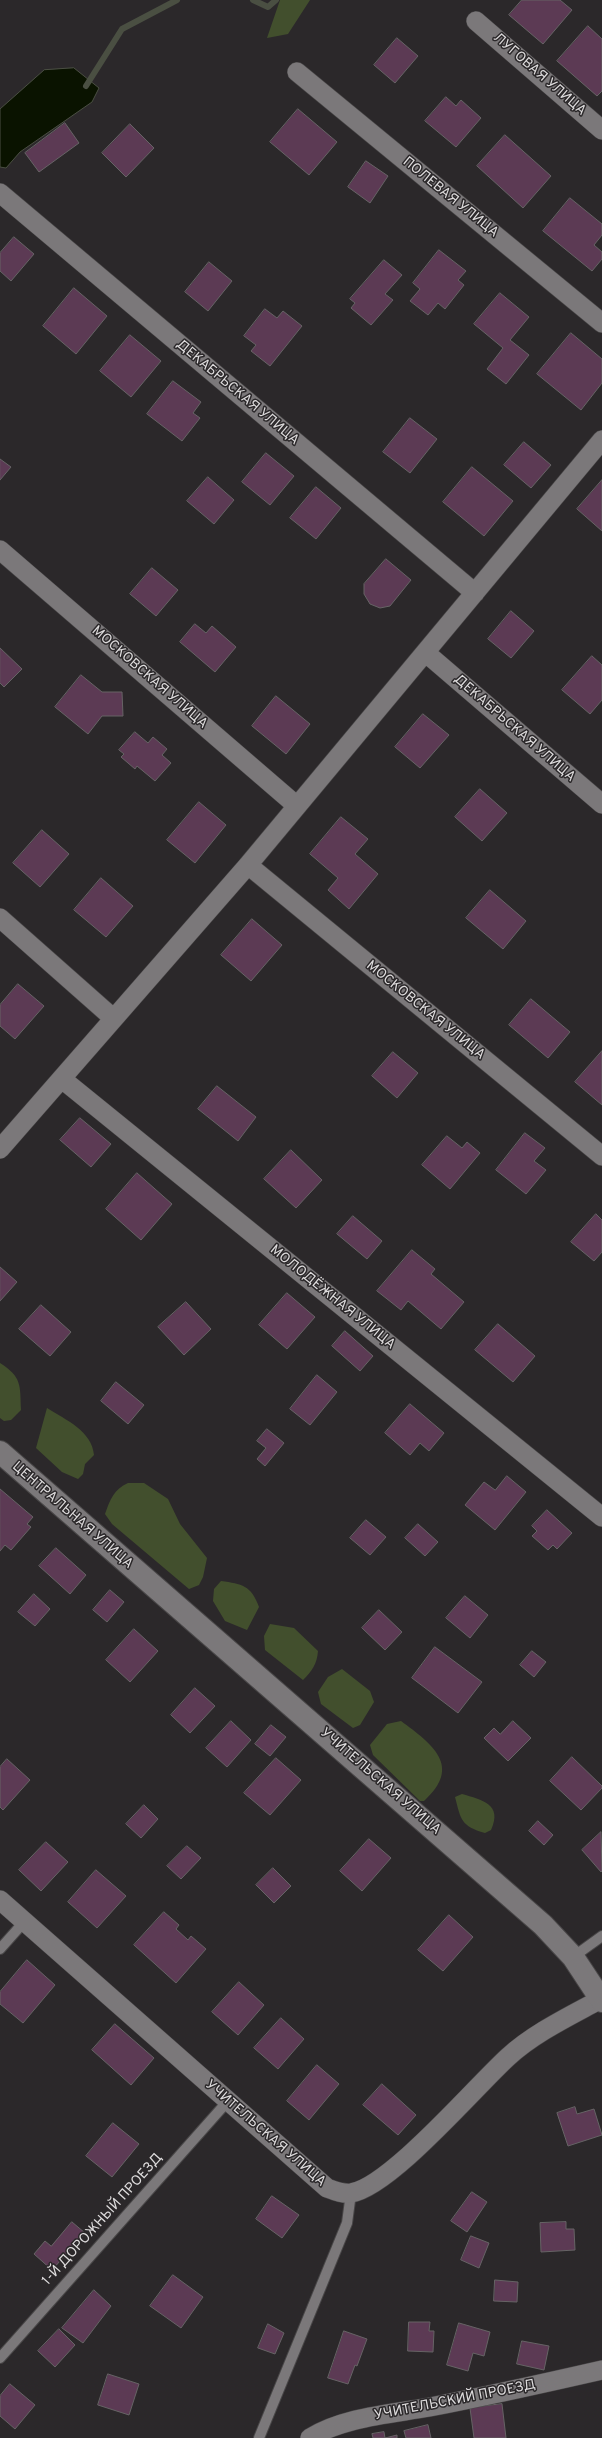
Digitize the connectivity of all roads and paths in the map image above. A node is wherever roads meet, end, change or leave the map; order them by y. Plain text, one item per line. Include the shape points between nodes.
1 (476, 21) dead end
2 (298, 72) dead end
3 (602, 130) edge
4 (0, 193) edge
5 (602, 323) edge
6 (601, 444) edge
7 (0, 550) edge
8 (475, 593) junction
9 (426, 653) junction
10 (602, 804) edge
11 (297, 806) junction
12 (248, 865) junction
13 (0, 918) edge
14 (113, 1018) junction
15 (62, 1079) junction
16 (0, 1149) edge
17 (602, 1156) edge
18 (0, 1452) edge
19 (602, 1518) edge
20 (145, 1579) joint
21 (0, 1900) edge
22 (24, 1922) junction
23 (602, 1936) edge
24 (0, 1949) edge
25 (573, 1957) junction
26 (601, 2000) edge
27 (228, 2102) junction
28 (351, 2193) junction
29 (0, 2358) edge
30 (602, 2370) edge
31 (259, 2438) edge
32 (310, 2438) edge

1 - 3 street, ЛУГОВАЯ УЛИЦА
2 - 5 street, ПОЛЕВАЯ УЛИЦА
4 - 8 street, ДЕКАБРЬСКАЯ УЛИЦА
6 - 8 street
7 - 11 street, МОСКОВСКАЯ УЛИЦА
8 - 9 street
9 - 10 street, ДЕКАБРЬСКАЯ УЛИЦА
9 - 11 street
11 - 12 street
12 - 14 street
12 - 17 street, МОСКОВСКАЯ УЛИЦА
13 - 14 street
14 - 15 street
15 - 16 street
15 - 19 street, МОЛОДЁЖНАЯ УЛИЦА
18 - 20 street, ЦЕНТРАЛЬНАЯ УЛИЦА
20 - 25 street, УЧИТЕЛЬСКАЯ УЛИЦА via 474,1864 543,1925
21 - 22 street, УЧИТЕЛЬСКАЯ УЛИЦА
22 - 24 lane
22 - 27 street, УЧИТЕЛЬСКАЯ УЛИЦА
23 - 25 lane
25 - 26 street, УЧИТЕЛЬСКАЯ УЛИЦА
26 - 28 street, УЧИТЕЛЬСКАЯ УЛИЦА via 532,2039 509,2056 404,2159 381,2178
27 - 28 street, УЧИТЕЛЬСКАЯ УЛИЦА via 327,2188 340,2193
27 - 29 lane, 1-Й ДОРОЖНЫЙ ПРОЕЗД
28 - 31 lane via 347,2223
30 - 32 street, УЧИТЕЛЬСКИЙ ПРОЕЗД via 359,2421 320,2432

